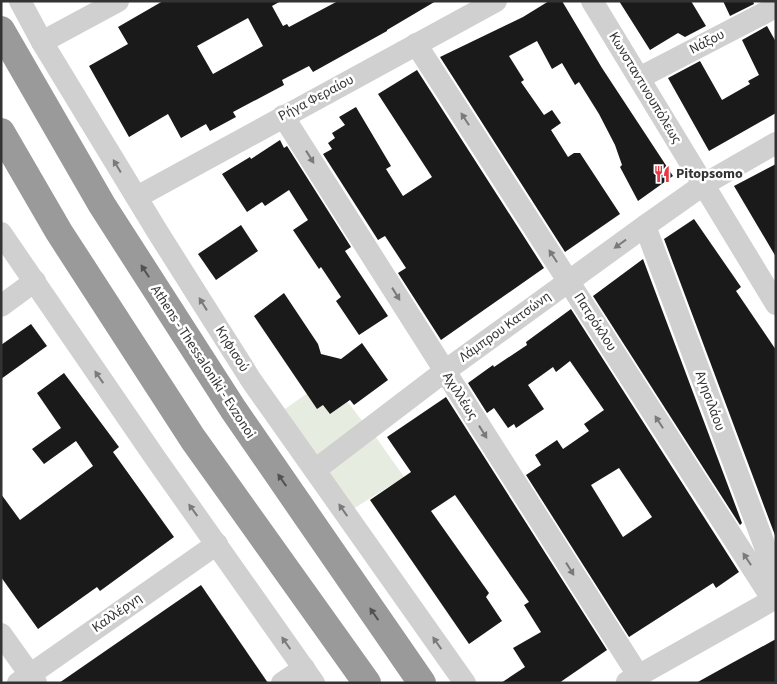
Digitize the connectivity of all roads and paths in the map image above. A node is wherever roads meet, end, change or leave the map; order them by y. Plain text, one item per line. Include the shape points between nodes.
1 (20, 1) edge
2 (118, 1) edge
3 (496, 1) edge
4 (592, 1) edge
5 (776, 7) edge
6 (1, 30) edge
7 (42, 42) junction
8 (416, 44) junction
9 (639, 78) junction
10 (284, 116) junction
11 (1, 132) edge
12 (776, 143) edge
13 (703, 186) junction
14 (137, 197) junction
15 (645, 226) junction
16 (1, 233) edge
17 (35, 281) junction
18 (569, 281) junction
19 (774, 298) edge
20 (1, 306) edge
21 (445, 371) junction
22 (315, 470) junction
23 (217, 544) junction
24 (776, 576) edge
25 (775, 599) edge
26 (1, 634) edge
27 (309, 676) edge
28 (632, 679) edge
29 (28, 680) edge
30 (282, 683) edge
31 (367, 683) edge
32 (422, 683) edge
33 (466, 683) edge

1 - 7 street, Κηφισού
2 - 7 street
3 - 8 street, Ρήγα Φεραίου
4 - 9 street, Κωνσταντινουπόλεως
5 - 9 street, Νάξου
32 -> 6 highway, Athens - Thessaloniki - Evzonoi via 228,401 102,205
14 -> 7 street, Κηφισού
8 - 10 street, Ρήγα Φεραίου
18 -> 8 street, Πατρόκλου
9 - 13 street, Κωνσταντινουπόλεως
10 - 14 street, Ρήγα Φεραίου
10 -> 21 street, Αχιλλέως
11 - 31 highway via 60,232 193,439
12 - 13 street, Λάμπρου Κατσώνη
13 - 15 street, Λάμπρου Κατσώνη
13 - 19 street, Κωνσταντινουπόλεως
22 -> 14 street, Κηφισού via 251,380
15 -> 18 street, Λάμπρου Κατσώνη
15 - 24 street, Αγησιλάου
16 - 17 street
17 - 20 street
23 -> 17 street
18 - 21 street, Λάμπρου Κατσώνη
25 -> 18 street, Πατρόκλου
21 - 22 street, Λάμπρου Κατσώνη
21 -> 28 street, Αχιλλέως
33 -> 22 street, Κηφισού
27 -> 23 street
23 - 29 street, Καλλέργη
25 - 28 street
26 - 29 street
27 - 30 street

